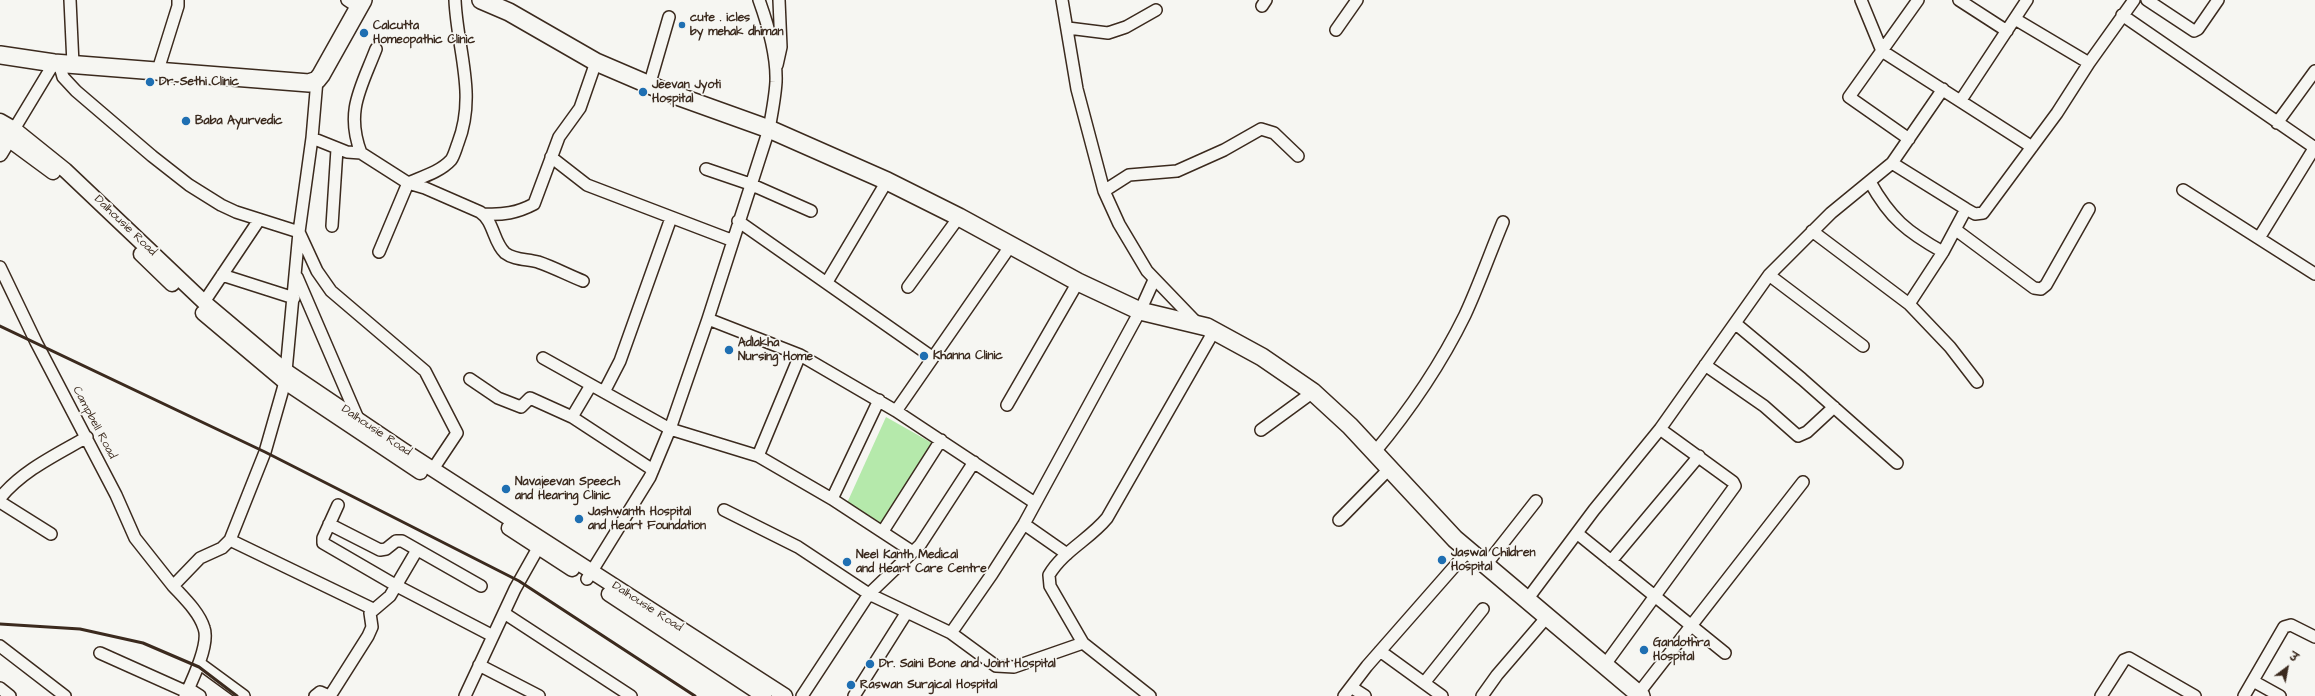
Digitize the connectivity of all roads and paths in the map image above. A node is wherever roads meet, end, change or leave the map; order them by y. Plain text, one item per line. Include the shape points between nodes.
1 (70, 0) edge
2 (178, 0) edge
3 (455, 0) edge
4 (481, 0) edge
5 (759, 0) edge
6 (778, 0) edge
7 (1062, 0) edge
8 (1356, 0) edge
9 (1861, 0) edge
10 (1918, 0) edge
11 (1959, 0) edge
12 (2027, 0) edge
13 (2134, 0) edge
14 (2147, 0) edge
15 (2218, 0) edge
16 (357, 3) edge
17 (1156, 10) dead end
18 (2122, 15) junction
19 (669, 17) dead end
20 (2015, 19) junction
21 (1068, 28) junction
22 (1336, 30) dead end
23 (2008, 31) junction
24 (376, 49) dead end
25 (1882, 51) junction
26 (0, 55) edge
27 (596, 62) junction
28 (62, 63) junction
29 (2089, 63) junction
30 (776, 68) junction
31 (158, 70) junction
32 (2315, 71) edge
33 (317, 80) junction
34 (650, 86) junction
35 (1943, 89) junction
36 (1961, 100) junction
37 (0, 121) edge
38 (2277, 123) junction
39 (769, 128) junction
40 (8, 134) edge
41 (312, 138) junction
42 (1909, 139) junction
43 (2032, 147) junction
44 (2315, 148) edge
45 (337, 149) junction
46 (361, 153) junction
47 (0, 154) edge
48 (1298, 156) dead end
49 (551, 157) junction
50 (1892, 163) junction
51 (706, 169) dead end
52 (887, 181) junction
53 (1870, 182) junction
54 (408, 184) junction
55 (750, 184) junction
56 (2183, 190) dead end
57 (1104, 191) junction
58 (1966, 209) junction
59 (2089, 209) dead end
60 (811, 211) dead end
61 (484, 214) junction
62 (959, 217) junction
63 (671, 218) junction
64 (258, 220) junction
65 (738, 221) junction
66 (1503, 222) dead end
67 (332, 226) dead end
68 (1956, 230) junction
69 (1812, 231) junction
70 (299, 232) junction
71 (128, 234) junction
72 (2259, 238) junction
73 (731, 240) junction
74 (1011, 244) junction
75 (379, 252) dead end
76 (1943, 252) junction
77 (0, 267) edge
78 (2315, 274) edge
79 (222, 275) junction
80 (1769, 275) junction
81 (297, 276) junction
82 (1154, 280) junction
83 (583, 281) dead end
84 (827, 282) junction
85 (1078, 282) junction
86 (908, 287) dead end
87 (294, 298) junction
88 (204, 302) junction
89 (1909, 304) junction
90 (1140, 311) junction
91 (708, 319) junction
92 (1198, 324) junction
93 (1736, 324) junction
94 (1214, 331) junction
95 (1863, 346) dead end
96 (800, 355) junction
97 (932, 357) junction
98 (543, 358) dead end
99 (1704, 365) junction
100 (286, 376) junction
101 (470, 379) dead end
102 (1977, 382) dead end
103 (590, 385) junction
104 (604, 392) junction
105 (1313, 392) junction
106 (879, 400) junction
107 (1007, 405) dead end
108 (1834, 406) junction
109 (896, 411) junction
110 (572, 417) junction
111 (357, 419) junction
112 (670, 429) junction
113 (1660, 429) junction
114 (1261, 430) dead end
115 (365, 436) junction
116 (87, 437) junction
117 (940, 440) junction
118 (1374, 453) junction
119 (758, 456) junction
120 (1698, 456) junction
121 (974, 462) junction
122 (1897, 463) dead end
123 (433, 469) junction
124 (1389, 469) junction
125 (653, 470) junction
126 (1803, 482) dead end
127 (0, 498) edge
128 (832, 499) junction
129 (1536, 501) dead end
130 (0, 502) edge
131 (1035, 502) junction
132 (338, 505) dead end
133 (724, 510) dead end
134 (1340, 520) dead end
135 (329, 524) junction
136 (1024, 524) junction
137 (883, 531) junction
138 (51, 534) dead end
139 (1578, 534) junction
140 (230, 540) junction
141 (541, 543) junction
142 (417, 550) junction
143 (1468, 551) junction
144 (913, 552) junction
145 (1067, 554) junction
146 (1611, 561) junction
147 (1485, 566) junction
148 (589, 575) junction
149 (173, 586) junction
150 (397, 586) junction
151 (481, 586) dead end
152 (869, 594) junction
153 (1654, 597) junction
154 (1526, 601) junction
155 (373, 609) junction
156 (1483, 609) dead end
157 (907, 612) junction
158 (504, 613) junction
159 (1546, 618) junction
160 (1691, 625) junction
161 (951, 633) junction
162 (493, 636) junction
163 (2315, 637) edge
164 (1083, 643) junction
165 (0, 646) edge
166 (1380, 651) junction
167 (100, 653) dead end
168 (1725, 653) dead end
169 (199, 663) junction
170 (479, 665) junction
171 (1604, 666) junction
172 (2253, 681) junction
173 (1424, 683) junction
174 (1351, 686) junction
175 (187, 692) edge
176 (1640, 695) edge
177 (66, 696) edge
178 (200, 696) edge
179 (244, 696) edge
180 (315, 696) edge
181 (329, 696) edge
182 (465, 696) edge
183 (539, 696) edge
184 (631, 696) edge
185 (764, 696) edge
186 (785, 696) edge
187 (802, 696) edge
188 (854, 696) edge
189 (1150, 696) edge
190 (1344, 696) edge
191 (1365, 696) edge
192 (1442, 696) edge
193 (1482, 696) edge
194 (2100, 696) edge
195 (2195, 696) edge
196 (2244, 696) edge
197 (2280, 696) edge

1 - 28 street
2 - 31 street
3 - 54 street via 456,24 466,71 466,106 461,134 451,159 435,171
4 - 27 main road via 509,12
5 - 30 street
6 - 30 street via 781,47
7 - 21 street
8 - 22 street
9 - 25 street
10 - 25 street
11 - 23 street
12 - 20 street
13 - 18 street
14 - 15 street via 2194,31
16 - 33 main road
17 - 21 street via 1126,27 1108,33
18 - 29 street
18 - 38 street
19 - 34 street
20 - 23 street
20 - 29 street
21 - 57 street via 1077,89
23 - 36 street
24 - 46 street via 358,94 353,115 354,133
25 - 35 street
25 - 42 street via 1849,97
26 - 28 main road
27 - 34 main road
27 - 49 street via 580,108 563,130
28 - 31 main road
28 - 40 street
28 - 64 street via 63,78 152,156 189,185 221,205
29 - 43 street
30 - 39 street
31 - 33 main road via 301,83
32 - 38 street
33 - 41 street
34 - 39 main road
35 - 36 street
35 - 42 street
36 - 43 street
37 - 40 street, Dalhousie Road
38 - 44 street
39 - 52 main road
39 - 55 street
40 - 47 street
40 - 71 street, Dalhousie Road
41 - 45 street
41 - 70 street
42 - 50 street
43 - 58 street via 1986,210 1979,214
44 - 72 street
45 - 46 street
45 - 67 street
46 - 54 street
48 - 57 street via 1274,133 1261,129 1224,150 1177,171 1129,176
49 - 61 street via 534,204 517,212
49 - 63 street via 588,185
50 - 53 street
50 - 58 street
51 - 55 street
52 - 62 main road
52 - 84 street
53 - 69 street
53 - 76 street via 1883,206 1895,219 1921,240
54 - 61 street via 431,190
54 - 75 street
55 - 60 street
55 - 65 street
56 - 72 street
57 - 82 street via 1119,224
58 - 68 street
59 - 68 street via 2046,285 2040,289 2034,288
61 - 83 street via 506,254 538,262
62 - 74 main road
62 - 86 street
63 - 73 street
63 - 104 street via 620,361
64 - 70 street
64 - 79 street
65 - 73 street
65 - 84 street
66 - 118 street via 1465,315 1411,405
68 - 76 street
69 - 80 street
69 - 89 street
70 - 81 street
70 - 123 street via 317,271 330,291 419,364 431,381 457,432
71 - 88 street, Dalhousie Road
71 - 100 street, Dalhousie Road via 210,319
72 - 78 street
73 - 91 street
74 - 85 main road
74 - 97 street
76 - 89 street
77 - 116 street, Campbell Road via 36,342
79 - 87 street
79 - 88 street
80 - 93 street
80 - 95 street
81 - 87 street
81 - 111 street
82 - 90 street
82 - 92 street
84 - 97 street
85 - 90 main road
85 - 107 street
87 - 100 street
88 - 100 street, Dalhousie Road
89 - 102 street via 1950,347
90 - 92 main road
90 - 131 street
91 - 96 street
91 - 112 street
92 - 94 main road
93 - 99 street
93 - 108 street
94 - 105 main road via 1282,369
94 - 145 street via 1107,518 1100,527
96 - 106 street
96 - 119 street
97 - 109 street
98 - 103 street
99 - 108 street via 1764,406 1798,436 1807,432
99 - 113 street
100 - 111 street, Dalhousie Road
100 - 115 street, Dalhousie Road
100 - 140 street via 265,452
101 - 110 street via 498,398 521,407 530,398
103 - 104 street
103 - 110 street
104 - 112 street
105 - 114 street
105 - 118 main road via 1350,426
106 - 109 street
106 - 128 street
108 - 122 street
109 - 117 street
110 - 125 street
111 - 115 street
111 - 123 street, Dalhousie Road
112 - 119 street
112 - 125 street
113 - 120 street
113 - 139 street via 1594,510
115 - 141 street, Dalhousie Road
116 - 127 street via 23,474
116 - 149 street, Campbell Road via 135,538
117 - 121 street
117 - 137 street
118 - 124 main road
119 - 128 street
120 - 146 street
120 - 153 street via 1735,486
121 - 131 street
121 - 144 street via 925,538
123 - 141 street, Dalhousie Road
124 - 134 street
124 - 143 main road
125 - 148 street
126 - 160 street
128 - 137 street
129 - 147 street
130 - 138 street
131 - 136 street
132 - 135 street
133 - 152 street via 798,547
135 - 142 street via 377,549 386,549 398,540
135 - 150 street via 323,543
136 - 145 street
136 - 161 street
137 - 144 street
139 - 146 street
139 - 154 street
140 - 149 street via 222,548 200,558
140 - 155 street
141 - 148 street, Dalhousie Road
141 - 158 street
142 - 150 street
142 - 151 street
143 - 147 main road
143 - 166 street
144 - 152 street
145 - 164 street via 1052,570 1049,583
146 - 153 street
147 - 154 main road
148 - 185 street, Dalhousie Road
148 - 186 street, Dalhousie Road
149 - 169 street, Campbell Road via 205,629
150 - 155 street via 388,600
150 - 162 street
152 - 157 street
152 - 187 street
153 - 160 street
153 - 171 street
154 - 159 main road
155 - 181 street via 369,616 372,627 368,636
156 - 173 street
157 - 161 street
157 - 188 street
158 - 162 street
158 - 184 street
159 - 171 main road
159 - 193 street
160 - 168 street
160 - 176 street
161 - 164 street via 992,664 1006,668
162 - 170 street
163 - 172 street via 2291,625 2284,627
164 - 189 street
165 - 177 street
166 - 173 street
166 - 174 street
167 - 175 street
169 - 175 street, Campbell Road
169 - 179 street
170 - 182 street
170 - 183 street
171 - 176 main road
172 - 196 street
172 - 197 street
173 - 192 street
174 - 190 street
174 - 191 street
175 - 178 street
180 - 181 street via 320,692
194 - 195 street via 2124,660 2129,658

